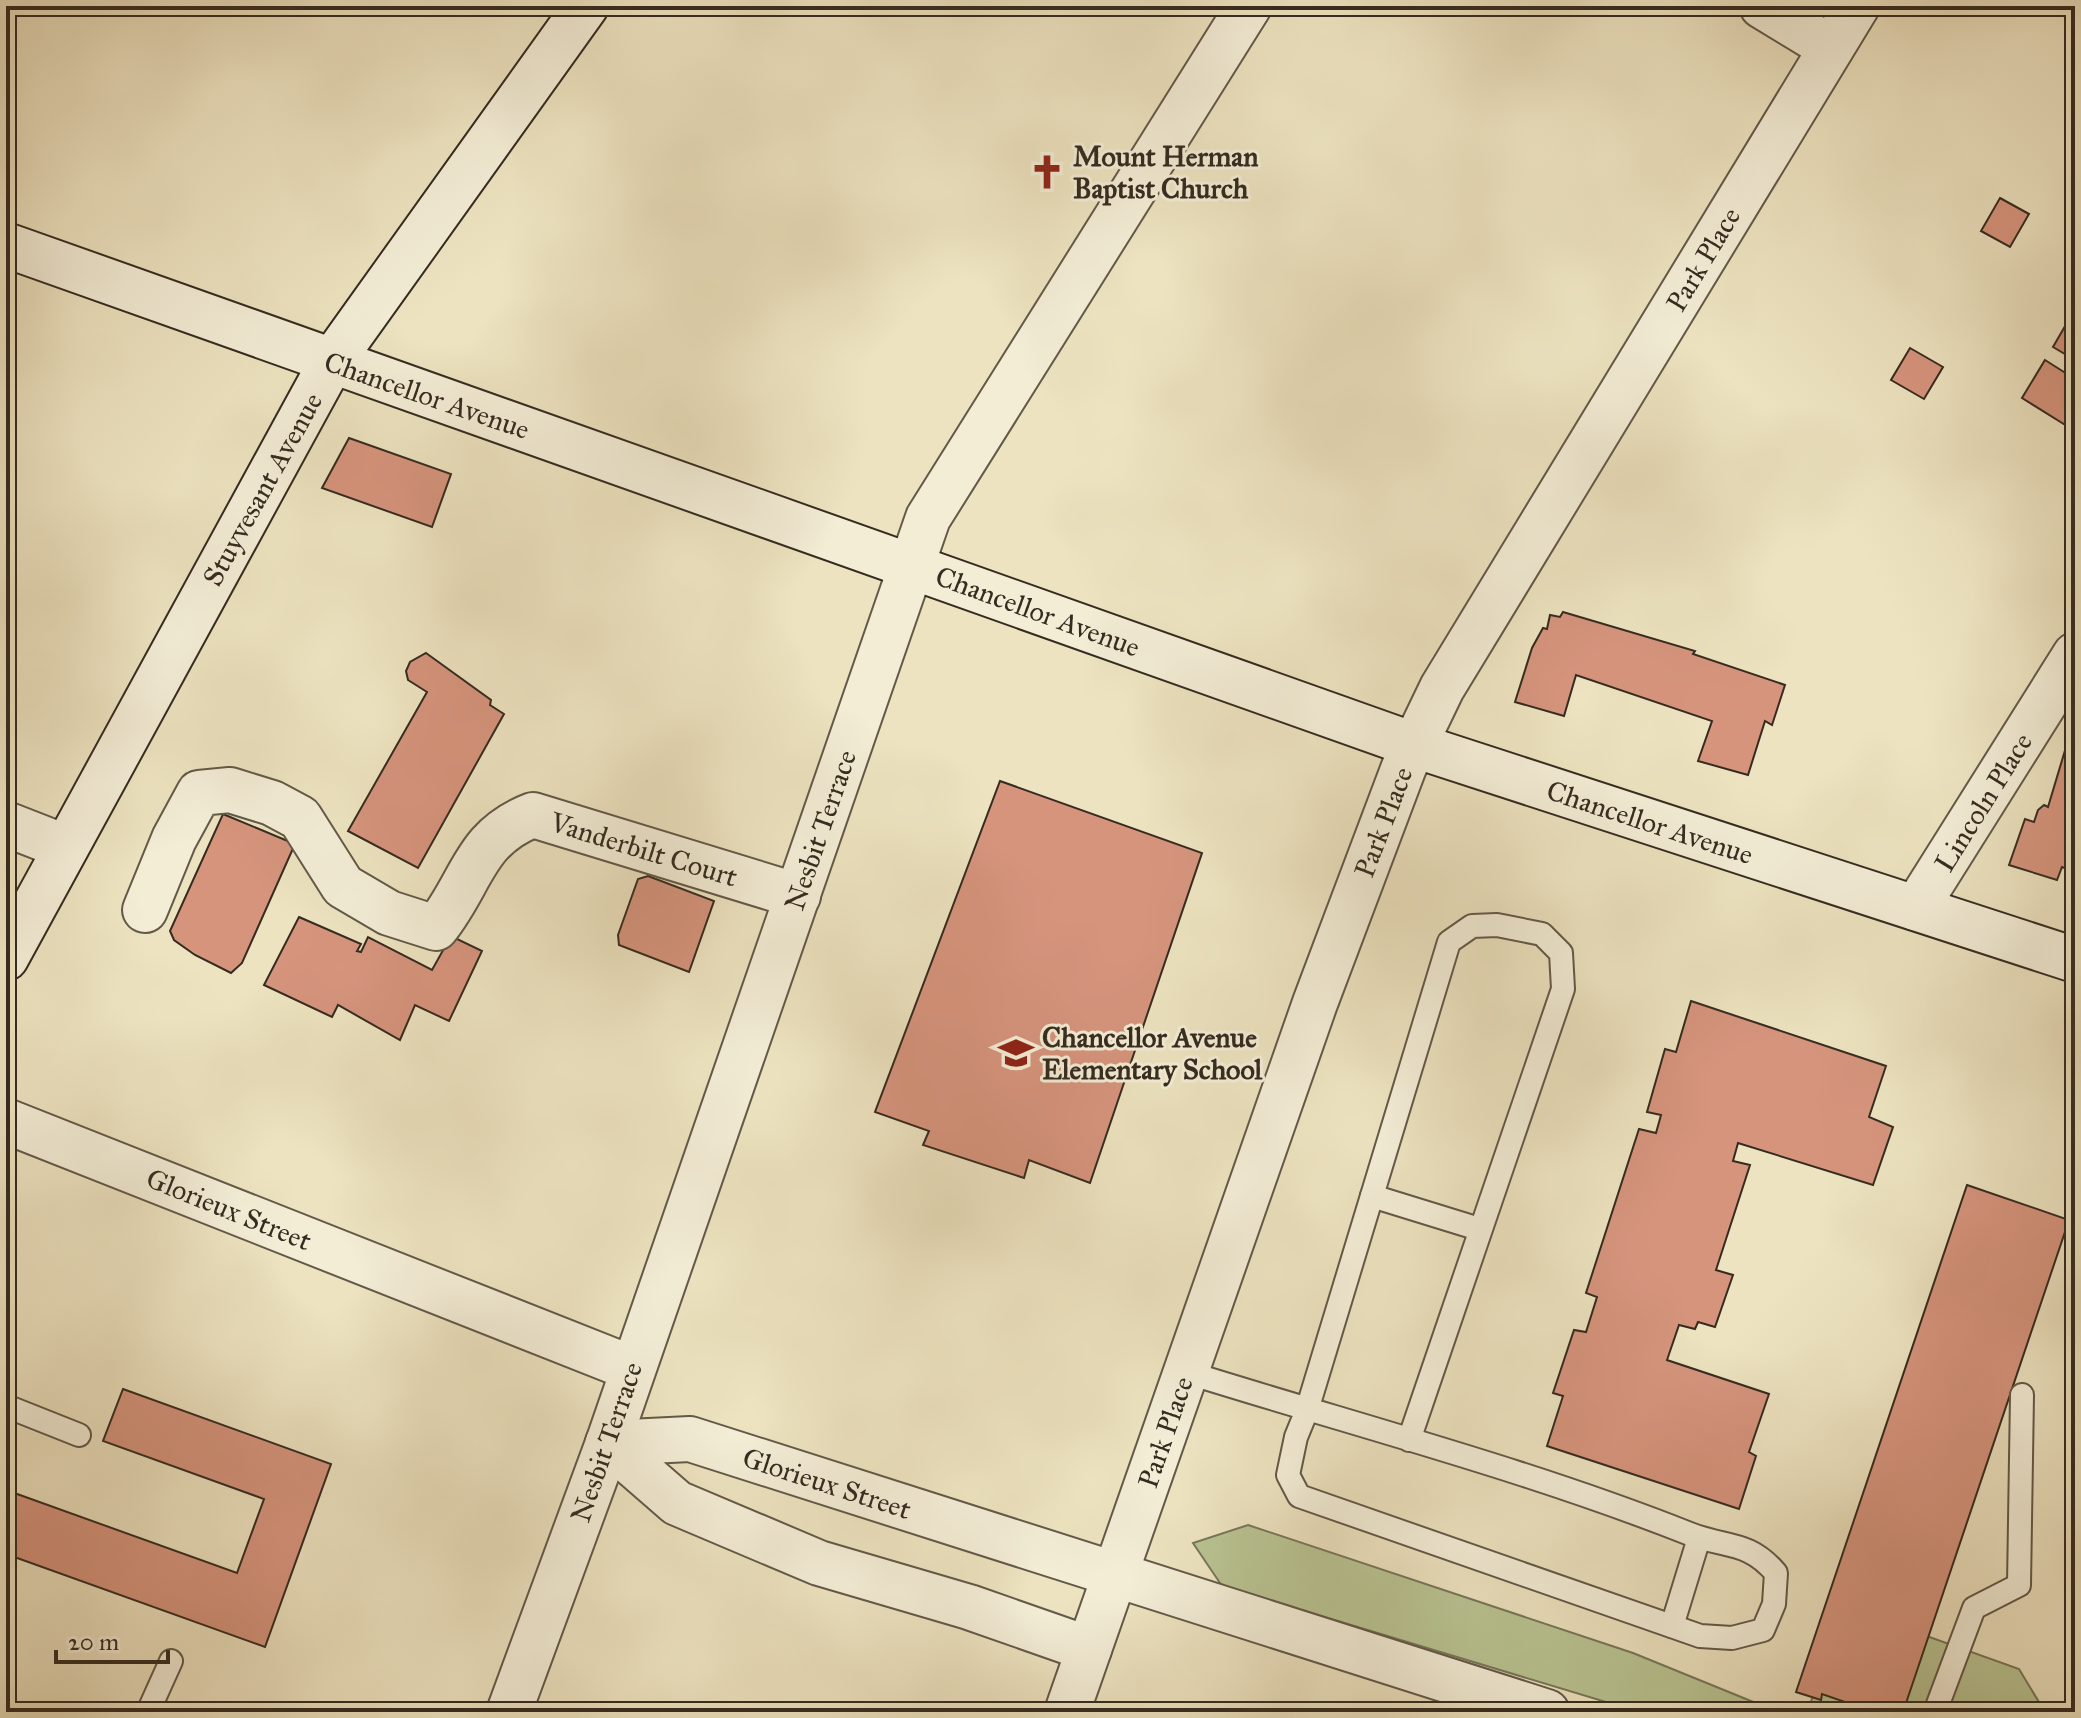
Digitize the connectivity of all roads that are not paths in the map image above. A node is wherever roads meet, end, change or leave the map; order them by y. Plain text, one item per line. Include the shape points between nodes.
1 (586, 6) edge
2 (1249, 6) edge
3 (1762, 6) edge
4 (1857, 6) edge
5 (1831, 48) junction
6 (6, 245) edge
7 (332, 361) junction
8 (908, 565) junction
9 (2075, 655) edge
10 (1414, 745) junction
11 (6, 824) edge
12 (65, 847) junction
13 (798, 896) junction
14 (1916, 908) junction
15 (145, 910) dead end
16 (6, 958) edge
17 (2075, 960) edge
18 (6, 1121) edge
19 (1372, 1196) junction
20 (1479, 1229) junction
21 (631, 1368) junction
22 (1186, 1372) junction
23 (2022, 1395) dead end
24 (6, 1406) edge
25 (1307, 1410) junction
26 (79, 1435) dead end
27 (1409, 1440) junction
28 (608, 1443) junction
29 (1699, 1538) junction
30 (1115, 1576) junction
31 (1672, 1626) junction
32 (1089, 1649) junction
33 (171, 1661) dead end
34 (1530, 1709) edge
35 (148, 1712) edge
36 (509, 1712) edge
37 (1067, 1712) edge
38 (1935, 1712) edge

1 - 7 street, Stuyvesant Avenue
2 - 8 street, Nesbit Terrace via 940,498
3 - 5 street
4 - 5 street, Park Place
5 - 10 street, Park Place via 1442,688
6 - 7 street, Chancellor Avenue
7 - 8 street, Chancellor Avenue
7 - 12 street, Stuyvesant Avenue
8 - 10 street, Chancellor Avenue
8 - 13 street, Nesbit Terrace
9 - 14 street, Lincoln Place
10 - 14 street, Chancellor Avenue
10 - 22 street, Park Place via 1310,1017
11 - 12 street
12 - 16 street, Stuyvesant Avenue
13 - 15 street, Vanderbilt Court via 533,815 506,825 475,860 458,901 436,928 389,913 343,886 300,818 230,790 199,793
13 - 21 street, Nesbit Terrace
14 - 17 street, Chancellor Avenue
18 - 21 street, Glorieux Street
19 - 20 lane
19 - 20 lane via 1449,942 1472,926 1542,934 1561,953 1563,989
19 - 25 lane
20 - 27 lane
21 - 28 street, Nesbit Terrace
22 - 25 lane
22 - 30 street, Park Place
23 - 38 lane via 2019,1585 1974,1608
24 - 26 lane
25 - 27 lane
25 - 31 lane via 1288,1475 1299,1496
27 - 29 lane via 1488,1462
28 - 30 street, Glorieux Street via 690,1439
28 - 32 street via 677,1503 819,1563
28 - 36 street, Nesbit Terrace
29 - 31 lane
29 - 31 lane via 1745,1547 1765,1560 1776,1573 1774,1604 1763,1630 1732,1638 1700,1636
30 - 32 street, Park Place
30 - 34 street, Glorieux Street
32 - 37 street, Park Place
33 - 35 lane

